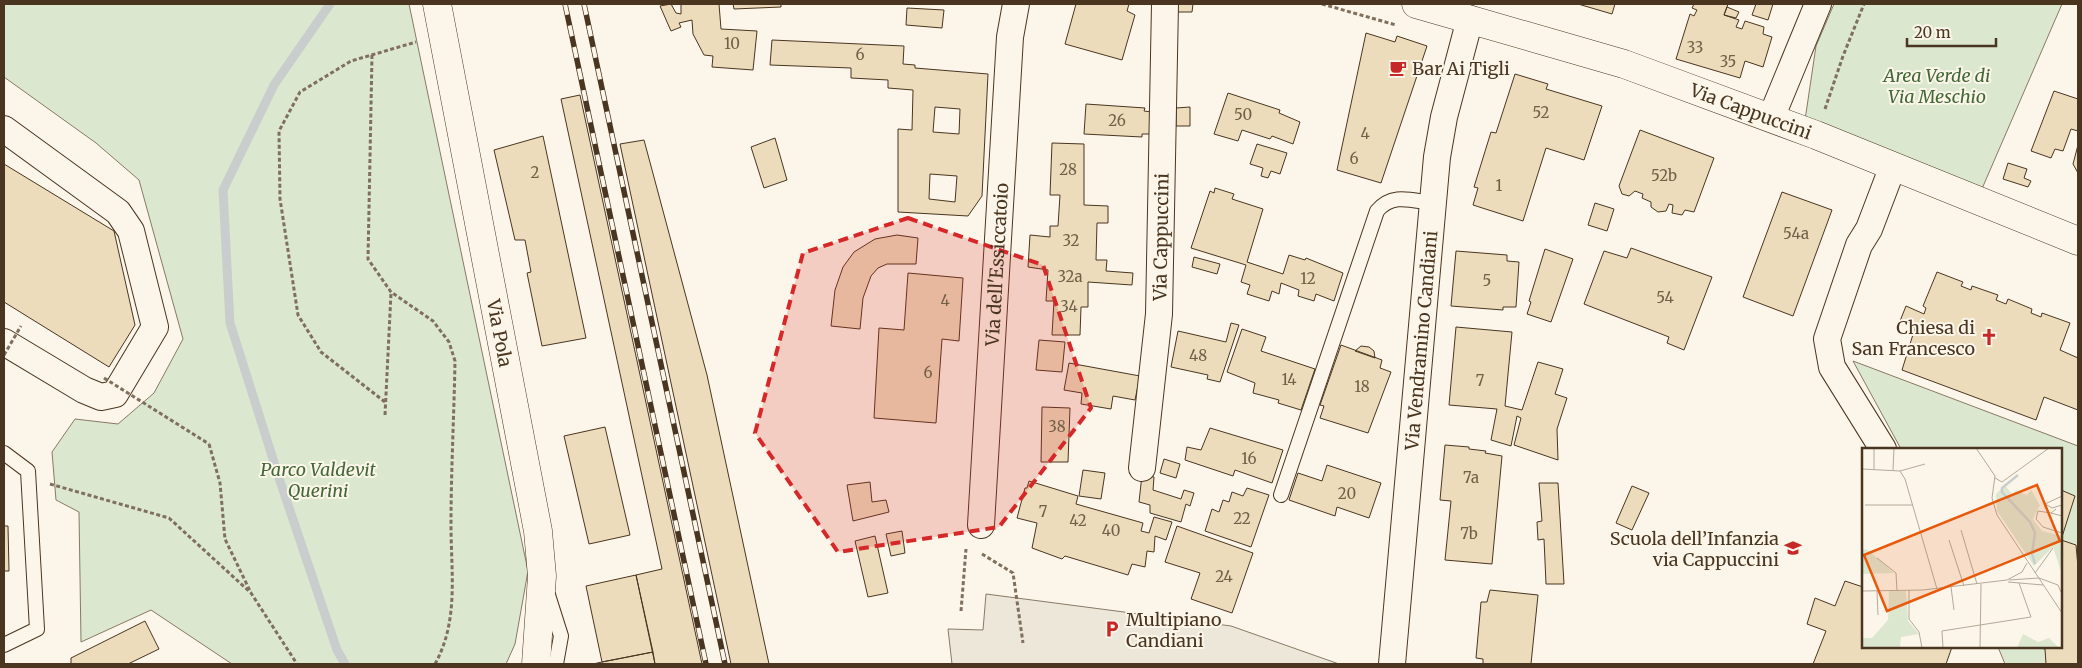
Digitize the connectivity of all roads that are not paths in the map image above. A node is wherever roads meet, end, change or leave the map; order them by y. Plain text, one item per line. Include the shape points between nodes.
1 (437, 4) edge
2 (1016, 4) edge
3 (1165, 4) edge
4 (1818, 4) edge
5 (1411, 16) edge
6 (1470, 19) junction
7 (1771, 118) junction
8 (4, 129) edge
9 (1893, 166) junction
10 (1432, 203) junction
11 (2078, 241) edge
12 (13, 334) edge
13 (1882, 448) edge
14 (4, 453) edge
15 (1142, 468) dead end
16 (1281, 495) dead end
17 (974, 534) road end
18 (542, 576) junction
19 (4, 645) edge
20 (536, 664) edge
21 (556, 664) edge
22 (1392, 664) edge

1 - 18 main road, Via Pola via 538,531
2 - 17 street, Via dell'Essiccatoio via 1010,37
3 - 15 street, Via Cappuccini via 1159,314
4 - 7 street
5 - 6 main road, Via Cappuccini
6 - 7 main road, Via Cappuccini via 1624,64
6 - 10 street, Via Vendramino Candiani via 1444,117
7 - 9 main road, Via Cappuccini
8 - 12 street via 118,212 131,232 155,327 115,394 101,397 84,390
9 - 11 main road, Via Cappuccini
9 - 13 street via 1869,229 1859,245 1827,339 1832,367
10 - 16 lane via 1394,199 1377,211
10 - 22 street, Via Vendramino Candiani
14 - 19 lane via 28,471 37,629
18 - 20 main road, Via Pola
18 - 21 lane via 561,636

